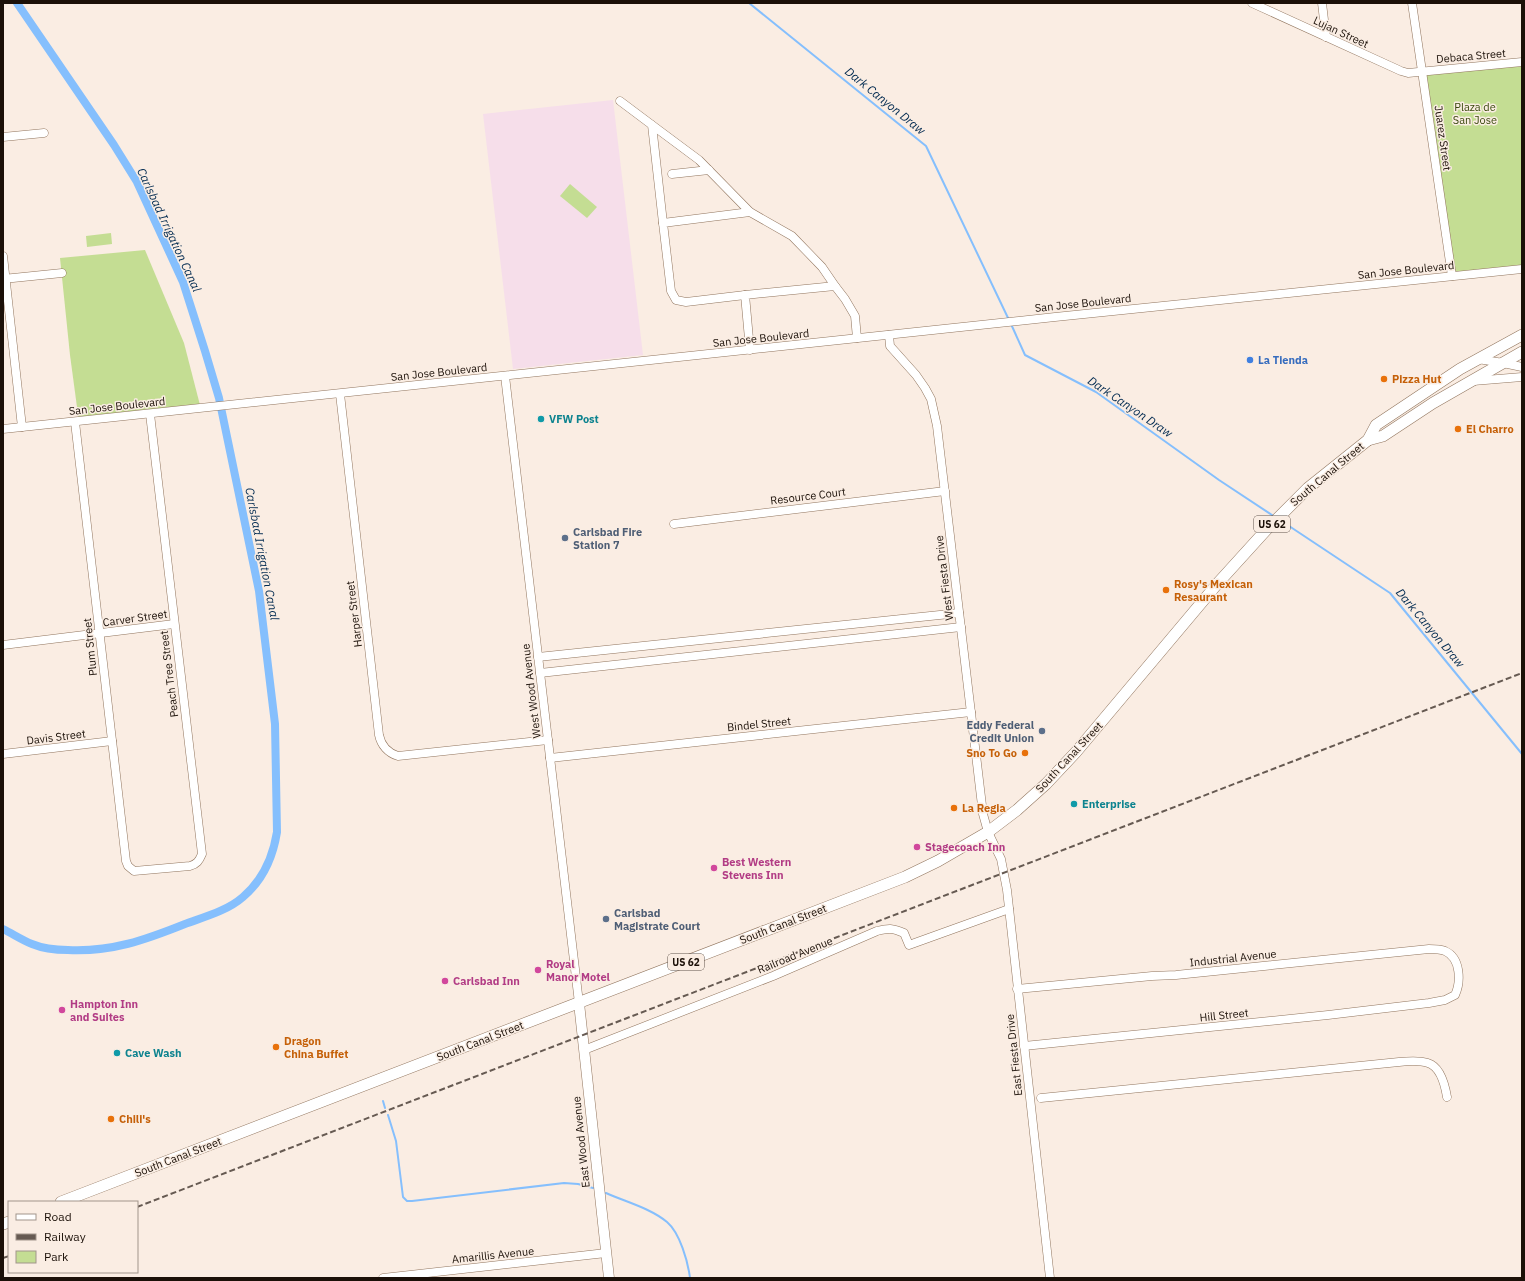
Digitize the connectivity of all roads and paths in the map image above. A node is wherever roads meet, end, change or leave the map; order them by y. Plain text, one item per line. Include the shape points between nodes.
1 (1252, 3) edge
2 (1322, 3) edge
3 (1412, 3) edge
4 (1326, 37) junction
5 (1522, 62) edge
6 (1422, 72) junction
7 (620, 101) dead end
8 (652, 125) junction
9 (44, 133) dead end
10 (3, 137) edge
11 (709, 170) junction
12 (672, 174) dead end
13 (750, 212) junction
14 (663, 223) junction
15 (3, 256) edge
16 (1522, 269) edge
17 (62, 273) dead end
18 (1452, 276) junction
19 (4, 279) edge
20 (835, 286) junction
21 (745, 295) junction
22 (889, 335) junction
23 (1522, 335) edge
24 (857, 338) junction
25 (750, 350) junction
26 (1522, 352) edge
27 (1477, 359) junction
28 (1504, 363) junction
29 (1522, 367) edge
30 (505, 376) junction
31 (1522, 377) edge
32 (1472, 381) junction
33 (340, 394) junction
34 (150, 414) junction
35 (75, 422) junction
36 (22, 427) junction
37 (3, 429) edge
38 (1368, 440) junction
39 (945, 491) junction
40 (674, 524) dead end
41 (959, 613) junction
42 (174, 624) junction
43 (961, 627) junction
44 (100, 634) junction
45 (3, 645) edge
46 (538, 657) junction
47 (540, 673) junction
48 (971, 712) junction
49 (112, 740) junction
50 (548, 740) junction
51 (3, 752) edge
52 (550, 758) junction
53 (988, 832) junction
54 (131, 868) joint
55 (1009, 909) junction
56 (1450, 954) joint
57 (1017, 989) junction
58 (579, 1003) junction
59 (1024, 1046) junction
60 (584, 1050) junction
61 (1447, 1097) dead end
62 (1041, 1098) dead end
63 (64, 1201) edge
64 (606, 1253) junction
65 (466, 1269) junction
66 (383, 1278) edge
67 (467, 1278) edge
68 (609, 1278) edge
69 (1050, 1278) edge

1 - 4 street, Lujan Street
2 - 4 street
3 - 6 street, Juarez Street
4 - 6 street, Lujan Street via 1401,71
5 - 6 street, Debaca Street
6 - 18 street, Juarez Street
7 - 8 street
8 - 11 street
8 - 14 street
9 - 10 street
11 - 12 street
11 - 13 street
13 - 14 street
13 - 20 street via 792,236 822,267
14 - 21 street via 671,291 676,300 686,302
15 - 19 street
16 - 18 street, San Jose Boulevard
17 - 19 street
18 - 22 street, San Jose Boulevard
19 - 36 street
20 - 21 street
20 - 24 street via 855,316
21 - 25 street
22 - 24 street, San Jose Boulevard
22 - 39 street, West Fiesta Drive via 890,346 916,375 931,399 938,426
23 - 27 highway, South Canal Street / US 62
24 - 25 street, San Jose Boulevard
25 - 30 street, San Jose Boulevard
26 - 28 highway, South Canal Street / US 62
27 - 28 street
27 - 38 highway, South Canal Street / US 62 via 1376,425
28 - 29 street
28 - 32 highway, South Canal Street / US 62
30 - 33 street, San Jose Boulevard
30 - 46 street, West Wood Avenue
31 - 32 street
32 - 38 highway, South Canal Street / US 62 via 1383,436
33 - 34 street, San Jose Boulevard
33 - 50 street, Harper Street via 380,740 389,752 398,756
34 - 35 street, San Jose Boulevard
34 - 42 street, Peach Tree Street
35 - 36 street, San Jose Boulevard
35 - 44 street, Plum Street
36 - 37 street, San Jose Boulevard
38 - 53 highway, South Canal Street / US 62 via 1286,509 1218,583 1059,771 1017,810
39 - 40 street, Resource Court
39 - 41 street, West Fiesta Drive
41 - 43 street, West Fiesta Drive
41 - 46 street
42 - 44 street, Carver Street
42 - 54 street, Peach Tree Street via 202,854 200,860 190,866 138,870
43 - 47 street
43 - 48 street, West Fiesta Drive
44 - 45 street, Carver Street
44 - 49 street, Plum Street
46 - 47 street, West Wood Avenue
47 - 50 street, West Wood Avenue
48 - 52 street, Bindel Street
48 - 53 street, West Fiesta Drive via 983,814
49 - 51 street, Davis Street
49 - 54 street, Plum Street via 126,861
50 - 52 street, West Wood Avenue
52 - 58 street, West Wood Avenue
53 - 55 street, East Fiesta Drive via 1001,859
53 - 58 highway, South Canal Street / US 62 via 905,877
55 - 57 street, East Fiesta Drive
55 - 60 street, Railroad Avenue via 909,945 904,933 888,928 877,931 779,973
56 - 57 street, Industrial Avenue via 1443,950 1422,950
56 - 59 street, Hill Street via 1456,963 1459,978 1457,991 1451,998 1312,1017
57 - 59 street, East Fiesta Drive
58 - 60 main road, East Wood Avenue
58 - 63 highway, South Canal Street / US 62
59 - 69 street, East Fiesta Drive
60 - 64 main road, East Wood Avenue
61 - 62 street via 1442,1076 1427,1062 1417,1061
64 - 65 street, Amarillis Avenue
64 - 68 main road, East Wood Avenue
65 - 66 street, Amarillis Avenue
65 - 67 street

